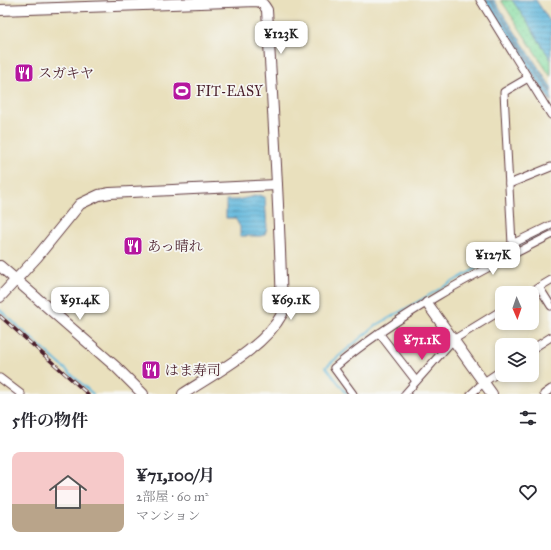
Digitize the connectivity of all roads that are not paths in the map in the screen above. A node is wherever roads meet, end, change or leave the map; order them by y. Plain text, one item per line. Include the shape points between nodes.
1 (480, 0) edge
2 (0, 10) edge
3 (528, 78) junction
4 (551, 115) edge
5 (551, 167) edge
6 (277, 184) junction
7 (509, 184) junction
8 (551, 225) edge
9 (551, 235) edge
10 (513, 249) junction
11 (0, 266) edge
12 (15, 280) junction
13 (551, 280) edge
14 (539, 287) joint
15 (0, 297) edge
16 (427, 303) junction
17 (551, 306) edge
18 (495, 314) edge
19 (379, 333) junction
20 (551, 337) edge
21 (453, 340) junction
22 (539, 345) edge
23 (495, 375) edge
24 (0, 378) edge
25 (416, 381) junction
26 (484, 382) junction
27 (551, 389) edge
28 (21, 394) edge
29 (143, 394) edge
30 (183, 394) edge
31 (353, 394) edge
32 (405, 394) edge
33 (471, 394) edge
34 (492, 394) edge
35 (544, 394) edge

1 - 3 street
2 - 6 street via 261,2 267,10
3 - 4 street
3 - 7 street via 504,92
5 - 7 street
6 - 12 street via 99,195 80,204
6 - 30 street via 282,314 254,348
7 - 10 street
8 - 10 street
9 - 10 street
10 - 16 street
11 - 12 street
12 - 15 street
12 - 29 street via 116,367
13 - 14 street
14 - 17 street
16 - 19 street
16 - 21 street
18 - 21 street
19 - 25 street
19 - 31 street via 334,368
20 - 22 street
21 - 25 street
21 - 26 street
23 - 26 street
24 - 28 street
25 - 32 street
26 - 33 street
26 - 34 street
27 - 35 street

